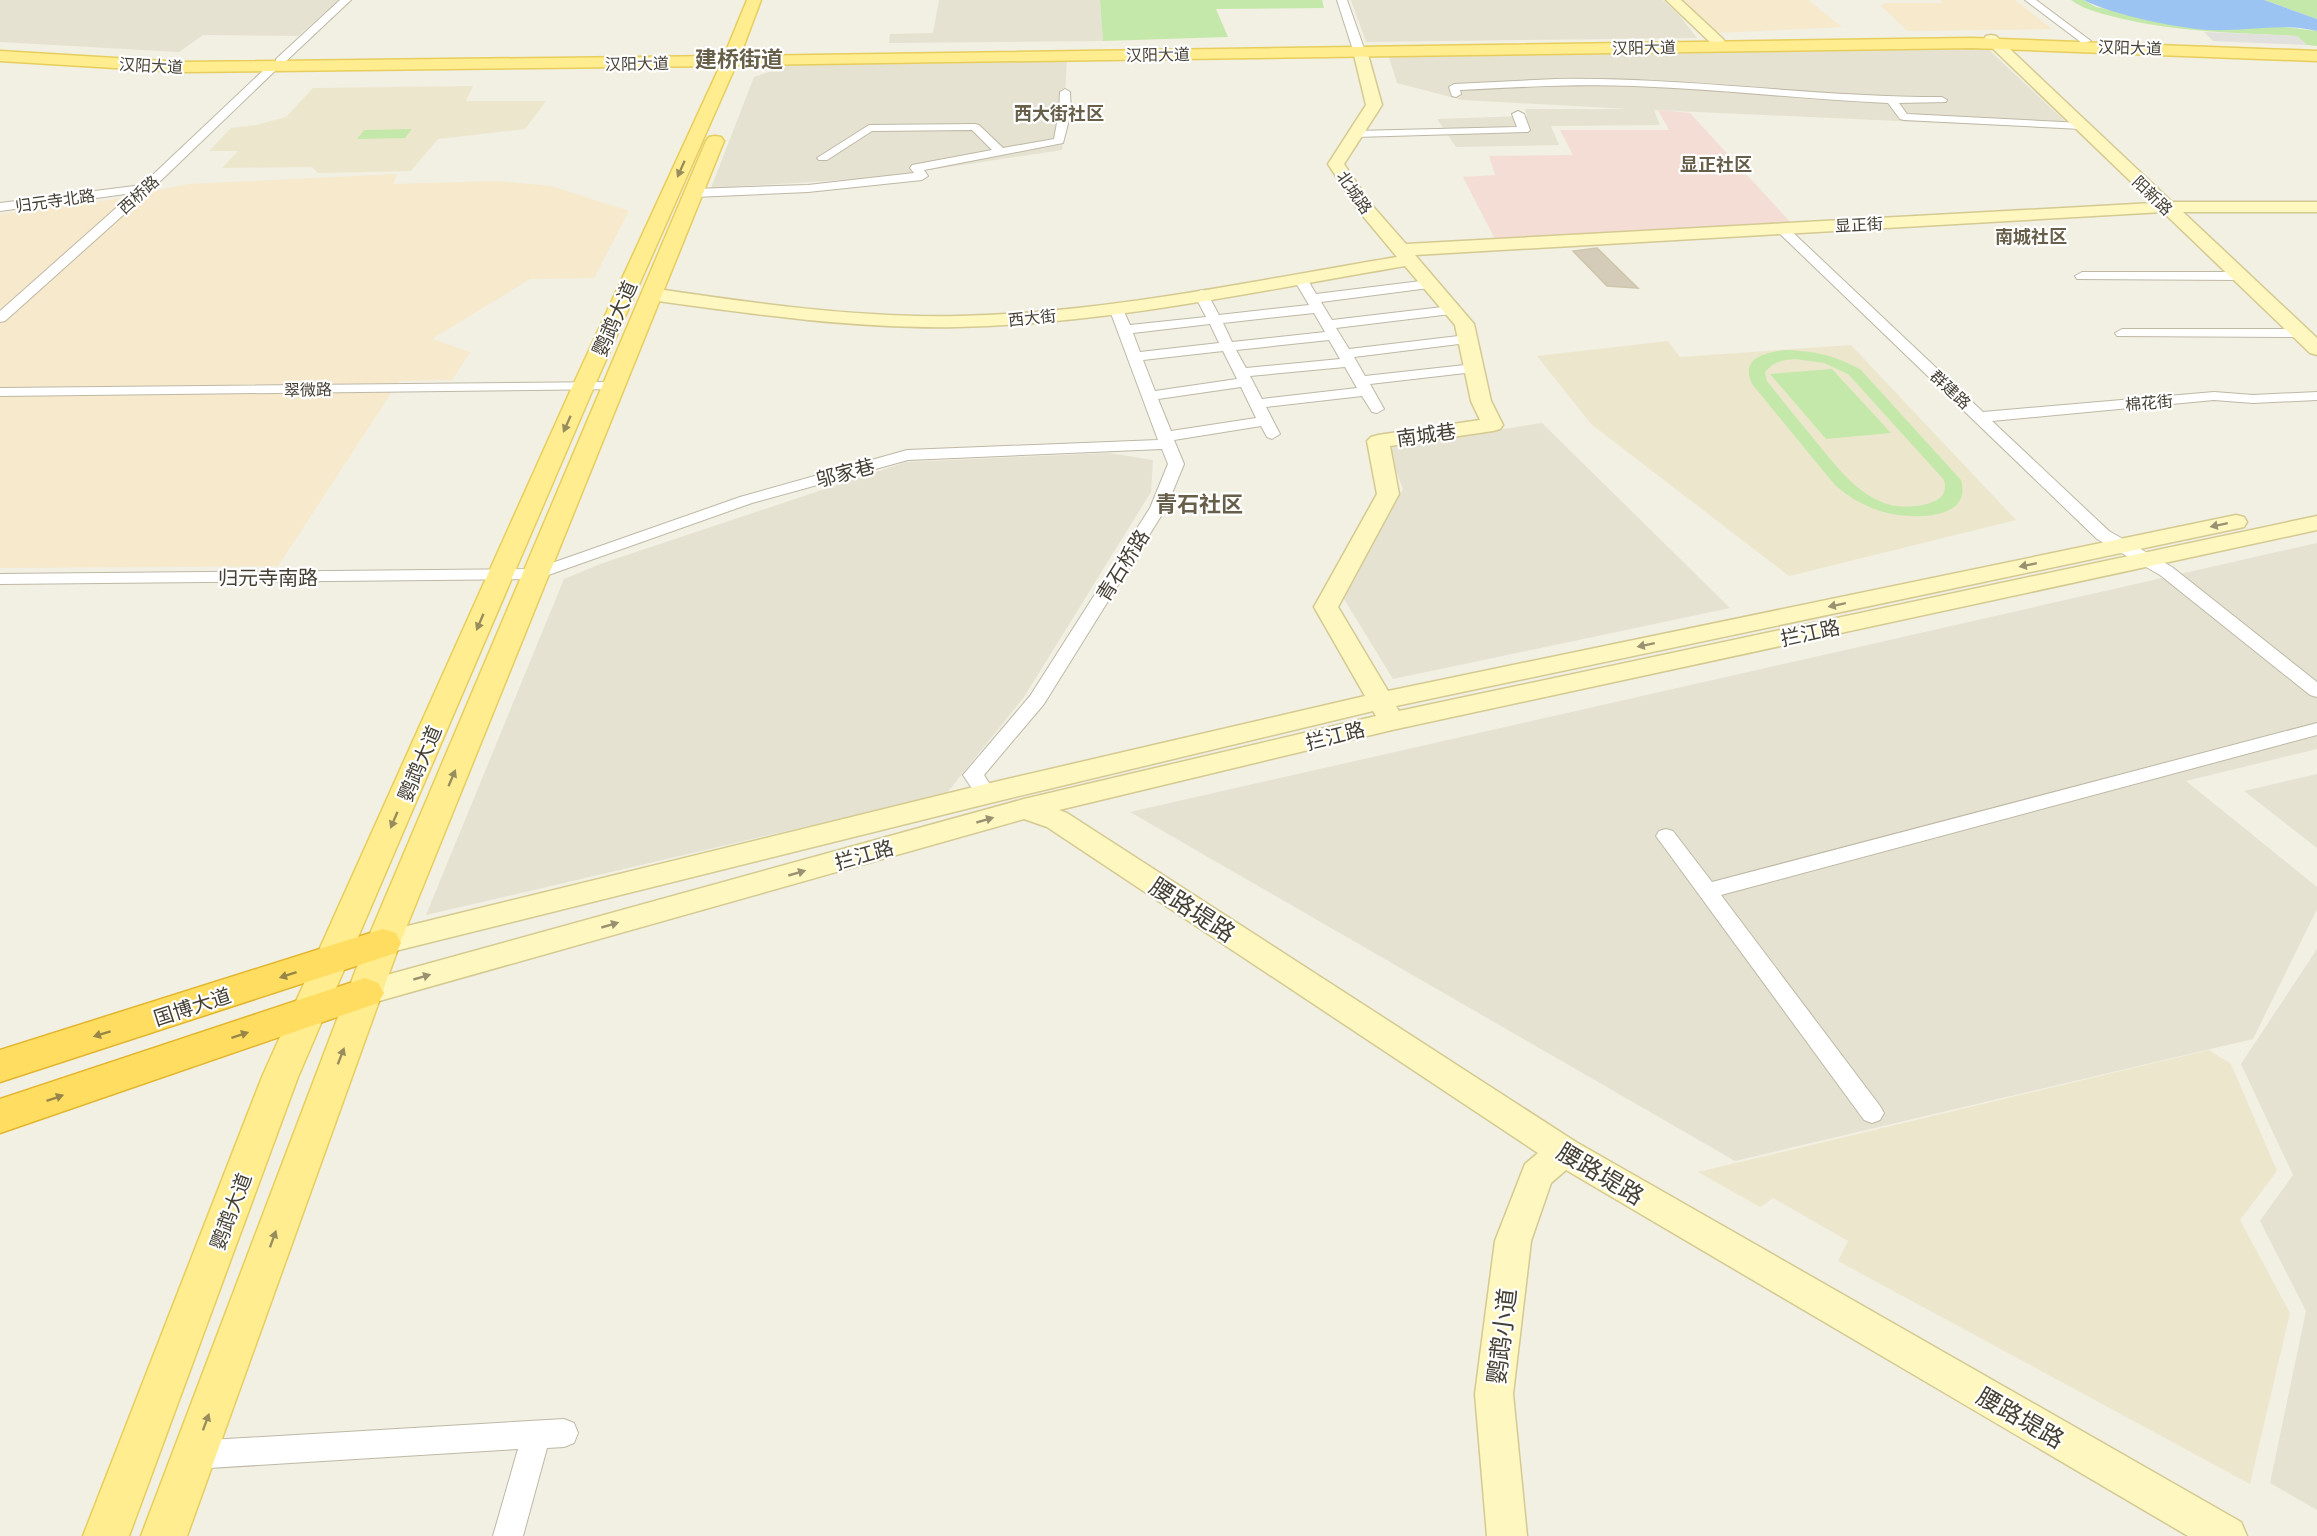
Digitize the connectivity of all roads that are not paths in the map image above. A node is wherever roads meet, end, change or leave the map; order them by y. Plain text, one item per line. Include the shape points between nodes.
1 (346, 0) edge
2 (754, 0) edge
3 (769, 0) edge
4 (1342, 0) edge
5 (1672, 0) edge
6 (2030, 0) edge
7 (1993, 41) junction
8 (2086, 41) junction
9 (1718, 42) junction
10 (1358, 49) junction
11 (0, 50) edge
12 (2317, 54) edge
13 (735, 55) junction
14 (0, 56) edge
15 (802, 56) junction
16 (647, 58) junction
17 (277, 64) junction
18 (1065, 92) dead end
19 (1456, 94) dead end
20 (1891, 100) junction
21 (1942, 100) dead end
22 (1518, 114) dead end
23 (2081, 126) junction
24 (1356, 134) junction
25 (1001, 152) junction
26 (823, 158) dead end
27 (147, 188) junction
28 (694, 194) junction
29 (0, 207) edge
30 (2166, 207) junction
31 (2317, 207) edge
32 (1782, 229) junction
33 (1405, 255) junction
34 (2082, 276) dead end
35 (2239, 276) junction
36 (1300, 278) junction
37 (1429, 284) junction
38 (651, 294) junction
39 (1201, 294) junction
40 (1315, 303) junction
41 (1116, 308) junction
42 (1452, 310) junction
43 (0, 318) edge
44 (1214, 320) junction
45 (1125, 330) junction
46 (1330, 330) junction
47 (2122, 333) dead end
48 (2300, 333) junction
49 (1467, 339) junction
50 (1228, 346) junction
51 (2317, 349) edge
52 (1134, 357) junction
53 (1347, 358) junction
54 (1474, 368) junction
55 (1243, 377) junction
56 (583, 386) junction
57 (615, 386) junction
58 (1364, 386) junction
59 (0, 392) edge
60 (1150, 396) junction
61 (2317, 396) edge
62 (1257, 404) junction
63 (1377, 409) dead end
64 (1981, 417) junction
65 (1166, 440) junction
66 (2317, 505) edge
67 (2317, 523) edge
68 (2134, 552) junction
69 (537, 574) junction
70 (500, 575) junction
71 (0, 579) edge
72 (2317, 691) edge
73 (1386, 711) junction
74 (2317, 729) edge
75 (987, 794) junction
76 (1025, 809) junction
77 (1666, 836) dead end
78 (1706, 891) junction
79 (383, 943) junction
80 (332, 961) junction
81 (365, 993) junction
82 (308, 1012) junction
83 (0, 1066) edge
84 (1872, 1113) dead end
85 (0, 1116) edge
86 (1564, 1152) junction
87 (194, 1455) junction
88 (106, 1536) edge
89 (164, 1536) edge
90 (508, 1536) edge
91 (1507, 1536) edge
92 (2227, 1536) edge

1 - 17 street, 西桥路
2 - 13 main road, 鹦鹉大道
3 - 13 main road, 鹦鹉大道
4 - 10 street
5 - 9 street
6 - 8 street
7 - 8 main road, 汉阳大道
7 - 9 main road, 汉阳大道
7 - 10 main road, 汉阳大道
7 - 12 main road, 汉阳大道
7 - 23 street, 阳新路
8 - 12 main road, 汉阳大道
9 - 10 main road, 汉阳大道
10 - 15 main road, 汉阳大道
10 - 24 street, 北城路 via 1374,105
11 - 17 main road, 汉阳大道
13 - 15 main road via 765,48
13 - 15 main road via 761,65
13 - 16 main road, 汉阳大道
13 - 16 main road
13 - 16 main road via 689,67
13 - 28 main road, 鹦鹉大道
13 -> 56 main road, 鹦鹉大道
14 - 17 main road, 汉阳大道 via 181,66
16 - 17 main road, 汉阳大道
17 - 27 street, 西桥路
18 - 25 street via 1059,141
19 - 20 street via 1454,87 1613,83
20 - 21 street
20 - 23 street via 1904,117
22 - 24 street via 1524,130
23 - 30 street, 阳新路
24 - 33 street, 北城路 via 1336,164 1364,206
25 - 26 street via 975,127 869,128
25 - 28 street via 916,168 922,176 880,182 757,193
27 - 29 street, 归元寺北路
27 - 43 street, 西桥路
28 - 38 main road, 鹦鹉大道
30 - 31 street, 显正街
30 - 32 street, 显正街
30 - 35 street, 阳新路
32 - 33 street, 显正街
32 - 64 street, 群建路
33 - 36 street, 西大街
33 - 37 street, 南城巷
34 - 35 street
35 - 48 street, 阳新路
36 - 39 street, 西大街
36 - 40 street
37 - 40 street
37 - 42 street, 南城巷
38 - 41 street, 西大街 via 762,310 889,320 999,320
38 - 57 main road, 鹦鹉大道
39 - 41 street, 西大街
39 - 44 street
40 - 44 street
40 - 46 street
41 - 45 street, 青石桥路
42 - 46 street
42 - 49 street, 南城巷 via 1464,324
44 - 45 street
44 - 50 street
45 - 52 street, 青石桥路
46 - 50 street
46 - 53 street
47 - 48 street
48 - 51 street, 阳新路
49 - 53 street
49 - 54 street, 南城巷
50 - 52 street
50 - 55 street
52 - 60 street, 青石桥路
53 - 55 street
53 - 58 street
54 - 58 street
54 - 73 street, 南城巷 via 1481,401 1493,425 1378,441 1388,494 1326,607
55 - 60 street
55 - 62 street
56 - 57 street, 翠微路
56 - 59 street, 翠微路
56 -> 70 main road, 鹦鹉大道
57 - 69 main road, 鹦鹉大道
58 - 62 street
58 - 63 street
60 - 65 street, 青石桥路
61 - 64 street, 棉花街 via 2214,396
62 - 65 street, 邬家巷 via 1269,428
64 - 68 street, 群建路 via 2103,535
65 - 69 street, 邬家巷 via 906,455 746,500
65 - 75 street, 青石桥路 via 1176,464 1158,508 1036,700 973,775
66 -> 68 street, 拦江路
67 - 68 street, 拦江路
68 - 72 street, 群建路 via 2166,571
68 - 73 street, 拦江路
69 - 70 street, 归元寺南路
79 -> 69 main road, 鹦鹉大道
70 - 71 street, 归元寺南路
70 -> 80 main road, 鹦鹉大道
73 - 75 street, 拦江路
73 - 76 street, 拦江路
74 - 78 street
75 - 76 street, 腰路堤路
75 - 79 street, 拦江路
81 -> 76 street, 拦江路
76 - 86 street, 腰路堤路 via 1057,820
77 - 78 street
78 - 84 street
79 - 80 highway, 国博大道
79 - 81 main road, 鹦鹉大道
80 - 82 main road, 鹦鹉大道
80 -> 83 highway, 国博大道
81 - 82 highway
87 -> 81 main road, 鹦鹉大道
85 -> 82 highway
82 - 88 main road, 鹦鹉大道
86 - 91 street, 鹦鹉小道 via 1536,1174 1514,1241 1494,1394
86 - 92 street, 腰路堤路
87 - 89 main road, 鹦鹉大道
87 - 90 street via 550,1434

